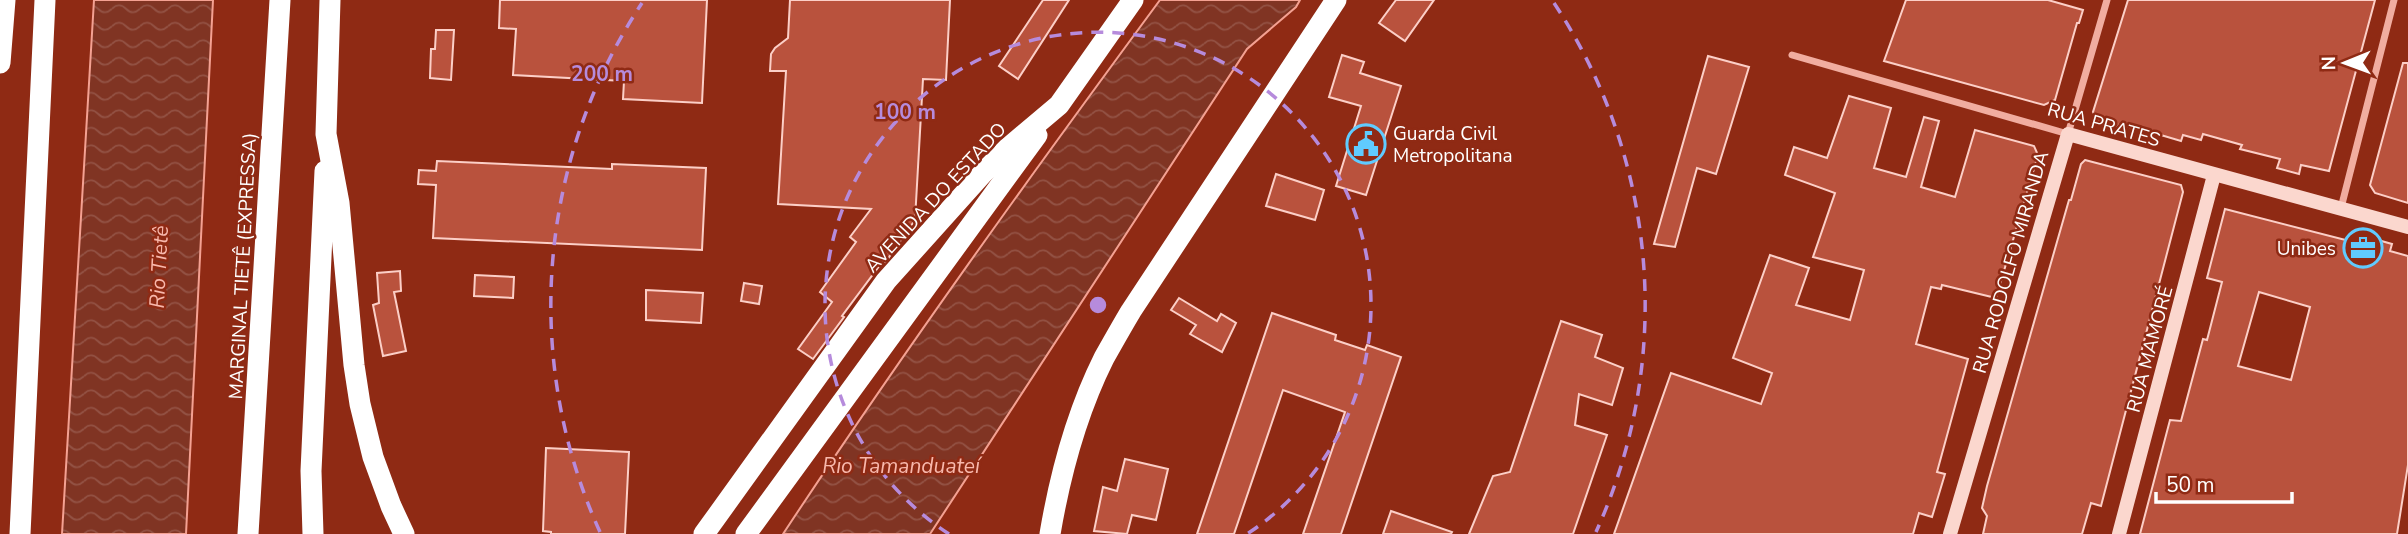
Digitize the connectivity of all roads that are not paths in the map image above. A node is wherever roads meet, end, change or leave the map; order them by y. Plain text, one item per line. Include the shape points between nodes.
1 (5, 0) edge
2 (45, 0) edge
3 (280, 0) edge
4 (330, 0) edge
5 (1133, 0) edge
6 (1336, 0) edge
7 (2107, 0) edge
8 (2394, 0) edge
9 (1792, 55) dead end
10 (0, 64) edge
11 (1059, 105) junction
12 (326, 134) junction
13 (2068, 134) junction
14 (2214, 175) junction
15 (2340, 209) junction
16 (2408, 227) edge
17 (20, 534) edge
18 (248, 534) edge
19 (313, 534) edge
20 (404, 534) edge
21 (704, 534) edge
22 (746, 534) edge
23 (1050, 534) edge
24 (1950, 534) edge
25 (2119, 534) edge

1 - 10 highway
2 - 17 highway
3 - 18 highway, MARGINAL TIETÊ (EXPRESSA)
4 - 12 highway
5 - 11 highway, AVENIDA DO ESTADO
6 - 23 highway via 1104,359 1070,449
7 - 13 street, RUA RODOLFO MIRANDA
8 - 15 street
9 - 13 street, RUA PRATES
11 - 21 highway, AVENIDA DO ESTADO via 983,173 886,281
11 - 22 highway
12 - 19 highway via 311,471
12 - 20 highway via 339,203 360,404 381,480
13 - 14 street, RUA PRATES
13 - 24 street, RUA RODOLFO MIRANDA
14 - 15 street, RUA PRATES
14 - 25 street, RUA MAMORÉ
15 - 16 street, RUA PRATES

